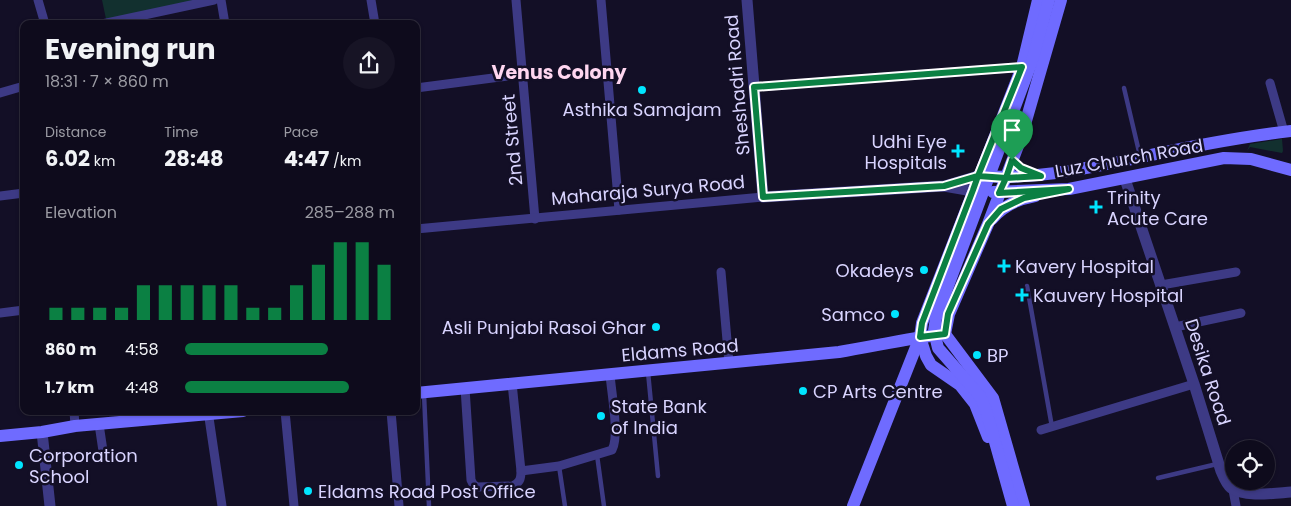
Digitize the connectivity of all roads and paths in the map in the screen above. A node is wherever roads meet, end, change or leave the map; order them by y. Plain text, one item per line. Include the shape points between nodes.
1 (38, 0) edge
2 (214, 0) edge
3 (221, 0) edge
4 (371, 0) edge
5 (516, 0) edge
6 (601, 0) edge
7 (747, 0) edge
8 (1038, 0) edge
9 (1048, 0) edge
10 (1062, 0) edge
11 (44, 20) edge
12 (121, 20) edge
13 (224, 20) edge
14 (374, 20) edge
15 (1022, 67) junction
16 (523, 74) junction
17 (1270, 83) dead end
18 (20, 87) edge
19 (420, 87) edge
20 (754, 87) junction
21 (1124, 88) dead end
22 (0, 93) edge
23 (1287, 131) edge
24 (1141, 157) junction
25 (1012, 160) junction
26 (1291, 170) edge
27 (978, 176) junction
28 (1041, 176) junction
29 (1006, 178) junction
30 (1125, 179) junction
31 (944, 186) junction
32 (1069, 189) junction
33 (973, 190) junction
34 (999, 193) junction
35 (20, 194) edge
36 (0, 196) edge
37 (763, 197) junction
38 (619, 210) junction
39 (535, 218) junction
40 (988, 224) junction
41 (420, 229) edge
42 (721, 272) dead end
43 (1236, 272) dead end
44 (1161, 284) junction
45 (1026, 286) dead end
46 (20, 310) edge
47 (0, 313) edge
48 (1241, 313) dead end
49 (1175, 327) junction
50 (945, 334) junction
51 (920, 337) junction
52 (729, 363) junction
53 (648, 370) junction
54 (610, 374) junction
55 (512, 383) junction
56 (1194, 384) junction
57 (465, 388) junction
58 (420, 392) edge
59 (74, 415) edge
60 (188, 415) edge
61 (208, 415) edge
62 (285, 415) edge
63 (391, 415) edge
64 (99, 424) junction
65 (75, 426) junction
66 (1052, 427) junction
67 (1041, 430) dead end
68 (42, 432) junction
69 (0, 436) edge
70 (103, 451) dead end
71 (597, 455) junction
72 (1218, 464) junction
73 (559, 466) junction
74 (522, 471) junction
75 (658, 476) dead end
76 (1158, 478) dead end
77 (1225, 481) edge
78 (1233, 490) joint
79 (1291, 492) edge
80 (50, 506) edge
81 (222, 506) edge
82 (294, 506) edge
83 (399, 506) edge
84 (429, 506) edge
85 (564, 506) edge
86 (604, 506) edge
87 (853, 506) edge
88 (1007, 506) edge
89 (1013, 506) edge
90 (1024, 506) edge
91 (1236, 506) edge

1 - 11 street
2 - 12 street
3 - 13 street
4 - 14 street
5 - 16 street, 2nd Street
6 - 38 street
7 - 20 street, Sheshadri Road
8 - 15 main road
9 - 89 main road, bridge via 1032,61 936,318 934,331 938,348 980,396
10 - 25 main road
15 - 20 street
15 - 27 main road
16 - 19 street
16 - 39 street, 2nd Street
17 - 23 street
18 - 22 street
20 - 37 street, Sheshadri Road
21 - 24 lane
23 - 24 main road
24 - 28 main road
25 - 28 main road via 1021,168
25 - 29 main road
26 - 30 main road, Luz Church Road via 1251,159 1224,158
27 - 29 main road
27 - 31 street
27 - 33 main road
28 - 29 main road
29 - 34 main road
30 - 32 main road, Luz Church Road
30 - 44 street, Desika Road
31 - 33 street, Maharaja Surya Road
31 - 37 street, Maharaja Surya Road
32 - 34 main road, Luz Church Road
32 - 40 main road via 1024,198 1001,209
33 - 34 main road, Luz Church Road
33 - 51 main road via 922,323
34 - 40 main road
35 - 36 street
37 - 38 street, Maharaja Surya Road
38 - 39 street, Maharaja Surya Road
39 - 41 street, Maharaja Surya Road
40 - 50 main road via 948,314
42 - 52 street
43 - 44 street
44 - 49 street, Desika Road
45 - 66 lane
46 - 47 street
48 - 49 street
49 - 56 street, Desika Road
50 - 51 main road, Eldams Road
50 - 90 main road via 993,398
51 - 52 main road, Eldams Road via 840,352
51 - 87 main road
51 - 88 main road via 931,365 960,386 975,404 986,430
52 - 53 main road, Eldams Road
53 - 54 main road, Eldams Road
53 - 75 lane
54 - 55 main road, Eldams Road
54 - 71 street via 616,443 612,450
55 - 57 main road, Eldams Road
55 - 74 street
56 - 66 street
56 - 72 street, Desika Road
57 - 58 main road, Eldams Road
57 - 74 street via 473,484 477,487 513,486 518,484
58 - 84 lane
59 - 65 street
60 - 64 main road
61 - 81 street
62 - 82 street
63 - 83 street
64 - 65 main road
64 - 70 street
65 - 68 main road
66 - 67 street
68 - 69 main road
68 - 80 street
71 - 73 street
71 - 86 lane
72 - 76 lane
72 - 77 street, Desika Road
73 - 74 street
73 - 85 lane
78 - 79 street via 1249,494
78 - 91 street

